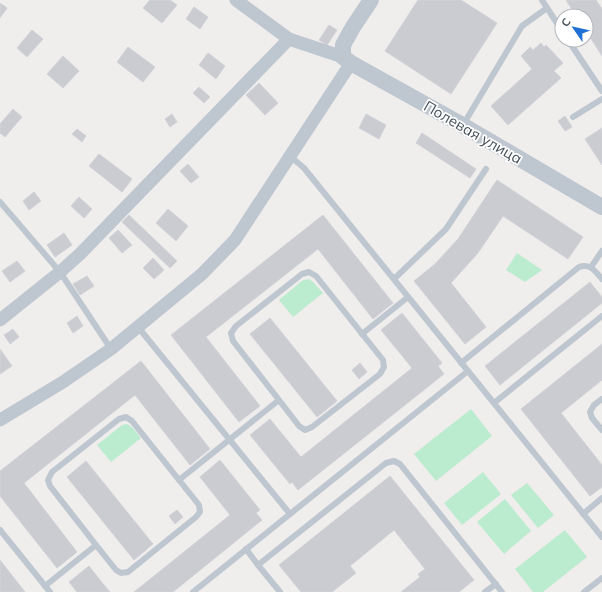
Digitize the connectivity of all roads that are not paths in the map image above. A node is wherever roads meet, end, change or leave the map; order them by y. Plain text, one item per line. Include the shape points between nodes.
1 (236, 0) edge
2 (371, 0) edge
3 (542, 0) edge
4 (547, 8) junction
5 (554, 19) edge
6 (289, 39) junction
7 (573, 48) edge
8 (347, 60) junction
9 (602, 92) edge
10 (602, 99) edge
11 (573, 117) dead end
12 (463, 125) junction
13 (291, 157) junction
14 (486, 170) dead end
15 (0, 202) edge
16 (602, 207) edge
17 (602, 251) edge
18 (591, 267) junction
19 (60, 272) junction
20 (602, 279) edge
21 (394, 280) junction
22 (408, 297) junction
23 (602, 316) edge
24 (0, 320) edge
25 (138, 327) junction
26 (362, 334) junction
27 (111, 349) junction
28 (461, 363) junction
29 (468, 371) junction
30 (602, 399) edge
31 (279, 400) junction
32 (494, 403) junction
33 (0, 420) edge
34 (602, 430) edge
35 (230, 440) junction
36 (179, 480) junction
37 (602, 498) edge
38 (290, 514) junction
39 (583, 514) junction
40 (0, 530) edge
41 (602, 537) edge
42 (96, 545) junction
43 (246, 550) junction
44 (258, 565) junction
45 (602, 578) edge
46 (496, 584) junction
47 (45, 586) junction
48 (50, 592) edge
49 (193, 592) edge
50 (280, 592) edge
51 (485, 592) edge
52 (502, 592) edge
53 (584, 592) edge

1 - 6 street
2 - 8 street via 344,45
3 - 4 lane
4 - 5 lane
4 - 12 lane via 522,26
6 - 8 street
6 - 19 street
7 - 9 lane
8 - 12 street, Полевая улица
8 - 13 street
10 - 11 lane
12 - 16 street, Полевая улица
13 - 21 lane via 304,168
13 - 25 street via 235,240 221,256
14 - 21 lane via 446,229
15 - 19 lane
17 - 18 lane
18 - 20 lane
18 - 28 lane via 579,267
19 - 24 street
19 - 27 lane
21 - 22 lane
22 - 26 lane
22 - 28 lane
23 - 32 lane
25 - 27 street
25 - 35 lane
26 - 31 lane via 383,360 384,367 380,374 305,430
26 - 31 lane via 316,276 309,272 302,274 236,326 231,333 233,341
27 - 33 street
28 - 29 lane
29 - 32 lane
29 - 38 lane
30 - 34 lane via 590,412
31 - 35 lane
32 - 39 lane
35 - 36 lane
35 - 38 lane
36 - 42 lane via 199,505 200,512 128,572 121,573 116,570
36 - 42 lane via 132,421 126,417 119,419 52,472 48,480
37 - 39 lane
38 - 43 lane
39 - 41 lane
40 - 47 lane
42 - 47 lane
43 - 44 lane
43 - 49 lane
44 - 46 lane via 386,463 394,461 400,464
44 - 50 lane
45 - 53 lane
46 - 51 lane
46 - 52 lane
47 - 48 lane

